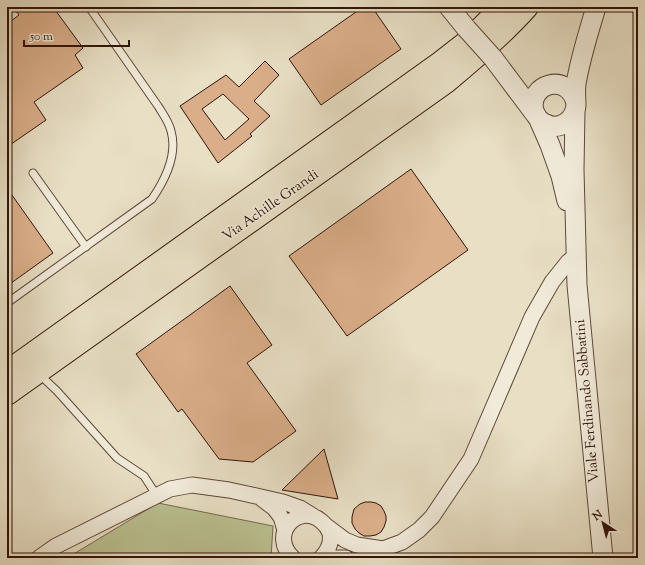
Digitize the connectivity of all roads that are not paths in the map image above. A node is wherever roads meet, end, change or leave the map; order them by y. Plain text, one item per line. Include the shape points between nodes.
1 (89, 7) edge
2 (448, 7) edge
3 (502, 7) edge
4 (527, 7) edge
5 (596, 7) edge
6 (493, 58) junction
7 (581, 62) junction
8 (550, 85) junction
9 (576, 107) junction
10 (537, 117) junction
11 (33, 173) dead end
12 (86, 247) junction
13 (577, 249) junction
14 (7, 303) edge
15 (7, 372) edge
16 (37, 372) junction
17 (7, 394) edge
18 (157, 496) junction
19 (260, 497) junction
20 (319, 520) junction
21 (285, 530) junction
22 (383, 549) junction
23 (287, 554) edge
24 (40, 558) edge
25 (321, 558) edge
26 (346, 558) edge
27 (369, 558) edge
28 (603, 558) edge

1 - 12 lane via 167,121 172,132 173,150 162,185 152,200
2 - 6 street, bridge
3 - 15 main road, Via Achille Grandi via 467,42 440,63
4 - 16 main road, Via Achille Grandi via 495,41 446,82
5 - 7 street
6 - 8 street via 530,83
6 - 10 street
7 - 8 street via 565,80
7 - 9 street via 576,85
8 - 9 street via 559,84 571,91
8 - 10 street via 536,94 534,108
9 - 10 street via 569,121 557,126 544,124
9 - 13 street via 574,170
10 - 13 street via 561,176
11 - 12 lane
12 - 14 lane
13 - 22 street via 552,282 532,317 471,459 432,517 402,542
13 - 28 street, Viale Ferdinando Sabbatini via 577,284
16 - 17 main road, Via Achille Grandi
16 - 18 lane via 117,458 144,476
18 - 19 street via 170,489 192,485
18 - 24 street via 56,546
19 - 20 street via 300,508
19 - 21 street via 282,517
20 - 21 street via 306,515 300,516
20 - 22 street via 345,540 357,545
20 - 25 street via 329,531 330,538 330,546
21 - 23 street via 283,535
22 - 27 street
25 - 26 street

